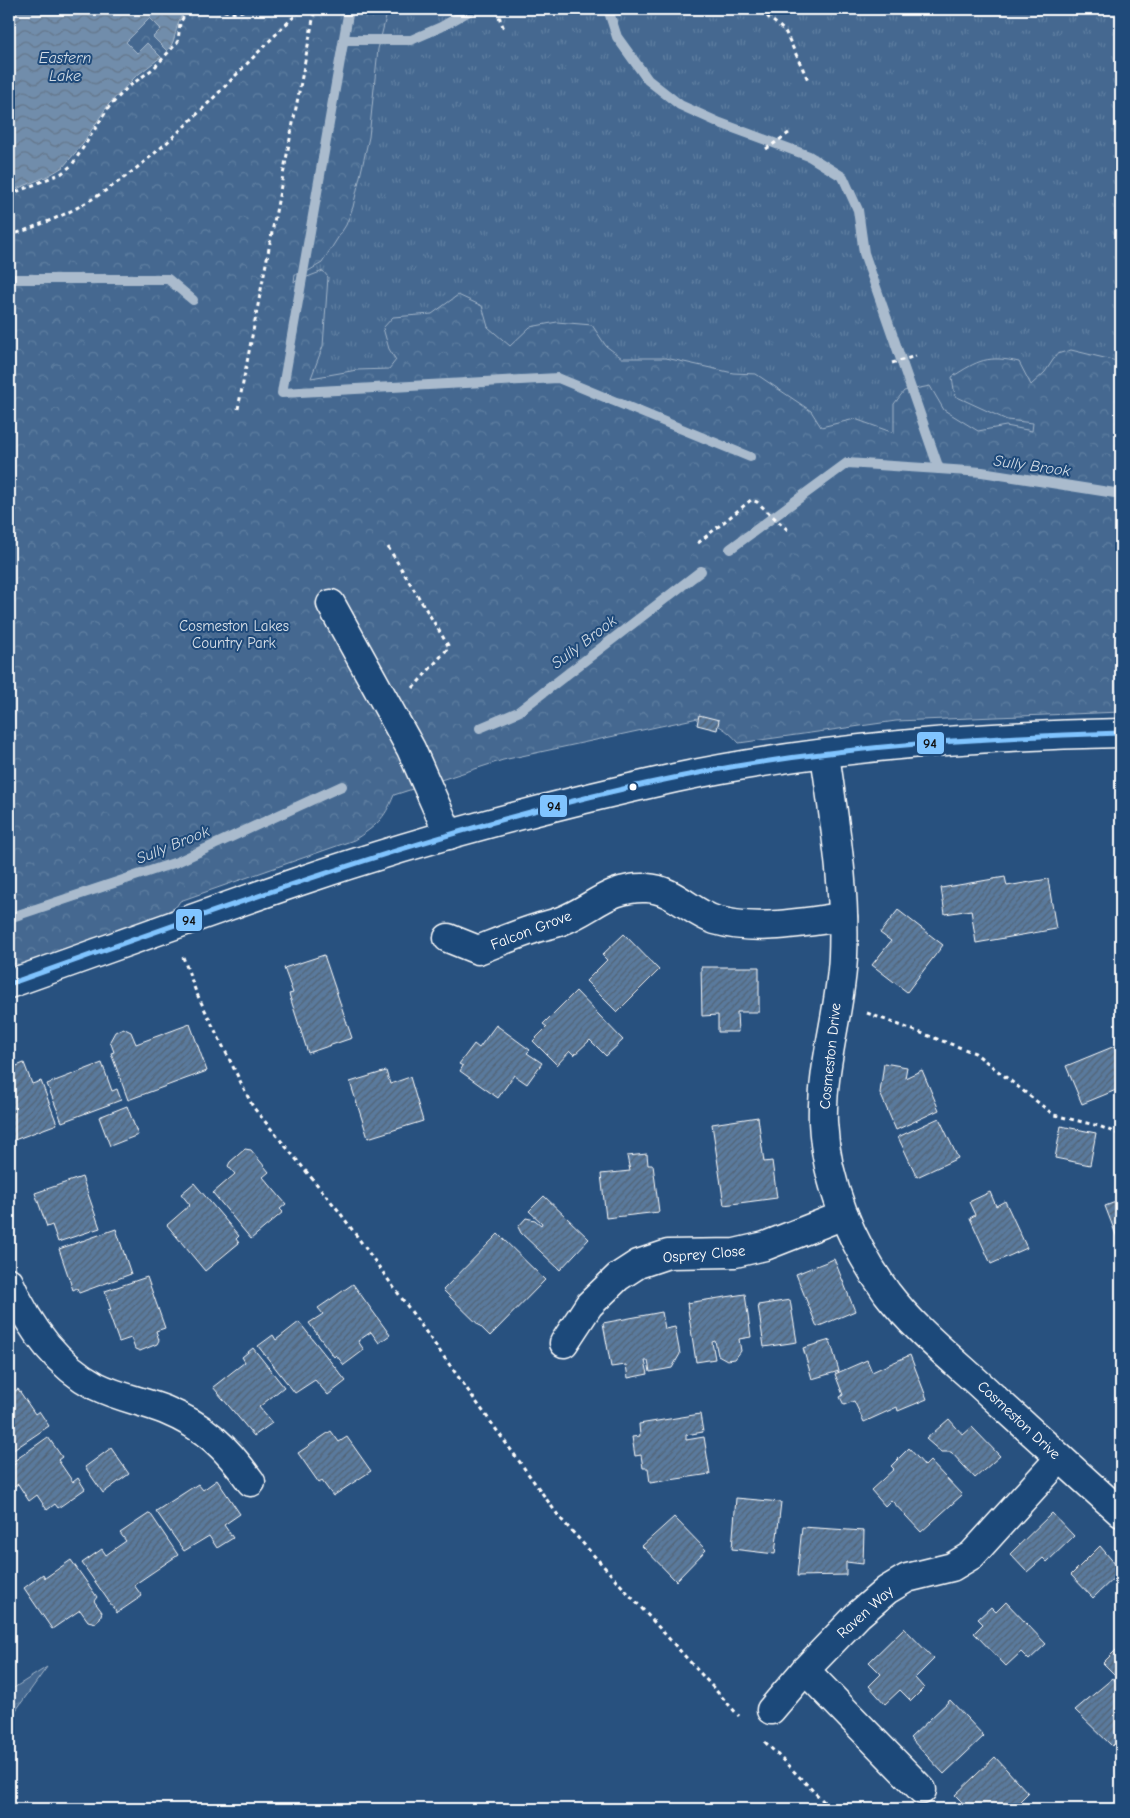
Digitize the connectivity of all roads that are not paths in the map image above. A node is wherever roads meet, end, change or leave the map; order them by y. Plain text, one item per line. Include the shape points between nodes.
1 (331, 604) dead end
2 (1121, 733) edge
3 (825, 754) junction
4 (449, 835) junction
5 (844, 917) junction
6 (448, 938) dead end
7 (9, 984) edge
8 (844, 1215) junction
9 (9, 1282) edge
10 (564, 1343) dead end
11 (1060, 1458) junction
12 (251, 1482) dead end
13 (1121, 1514) edge
14 (805, 1670) junction
15 (771, 1710) dead end
16 (922, 1790) dead end

1 - 4 street via 411,749
2 - 3 street via 968,739
3 - 4 street via 676,778
3 - 5 street, Cosmeston Drive
4 - 7 street via 299,882
5 - 6 street, Falcon Grove via 742,925 714,920 671,896 649,888 624,889 602,897 562,921 478,950
5 - 8 street, Cosmeston Drive via 843,958 826,1068 823,1121 828,1167
8 - 10 street, Osprey Close via 766,1246 735,1253 668,1254 638,1264 618,1277 588,1305
8 - 11 street, Cosmeston Drive via 861,1254 888,1294 926,1335
9 - 12 street via 38,1334 65,1364 96,1385 165,1410 206,1431 229,1452
11 - 13 street, Cosmeston Drive
11 - 14 street, Raven Way via 972,1555 952,1566 907,1578 887,1590
14 - 15 street, Raven Way
14 - 16 street

